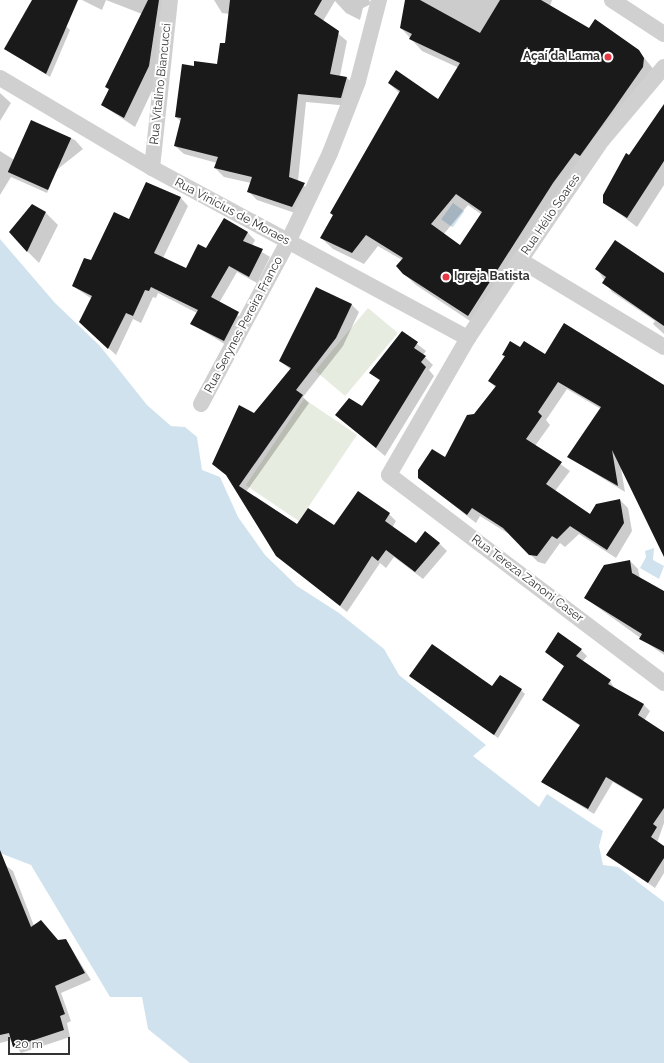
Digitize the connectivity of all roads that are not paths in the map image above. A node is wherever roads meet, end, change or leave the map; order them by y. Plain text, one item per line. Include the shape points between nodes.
1 (170, 0) edge
2 (379, 0) edge
3 (612, 0) edge
4 (664, 34) edge
5 (664, 67) edge
6 (0, 78) edge
7 (152, 168) junction
8 (288, 242) junction
9 (520, 260) junction
10 (468, 338) junction
11 (664, 347) edge
12 (201, 404) dead end
13 (389, 475) joint
14 (664, 683) edge

1 - 7 street, Rua Vitalino Biancucci
2 - 8 street, Rua Serynes Pereira Franco via 358,81
3 - 4 street
5 - 9 street, Rua Hélio Soares via 602,140
6 - 7 street, Rua Vinicius de Moraes
7 - 8 street, Rua Vinicius de Moraes
8 - 10 street, Rua Vinicius de Moraes
8 - 12 street, Rua Serynes Pereira Franco
9 - 10 street, Rua Hélio Soares
9 - 11 street
10 - 13 street, Rua Hélio Soares
13 - 14 street, Rua Tereza Zanoni Caser

